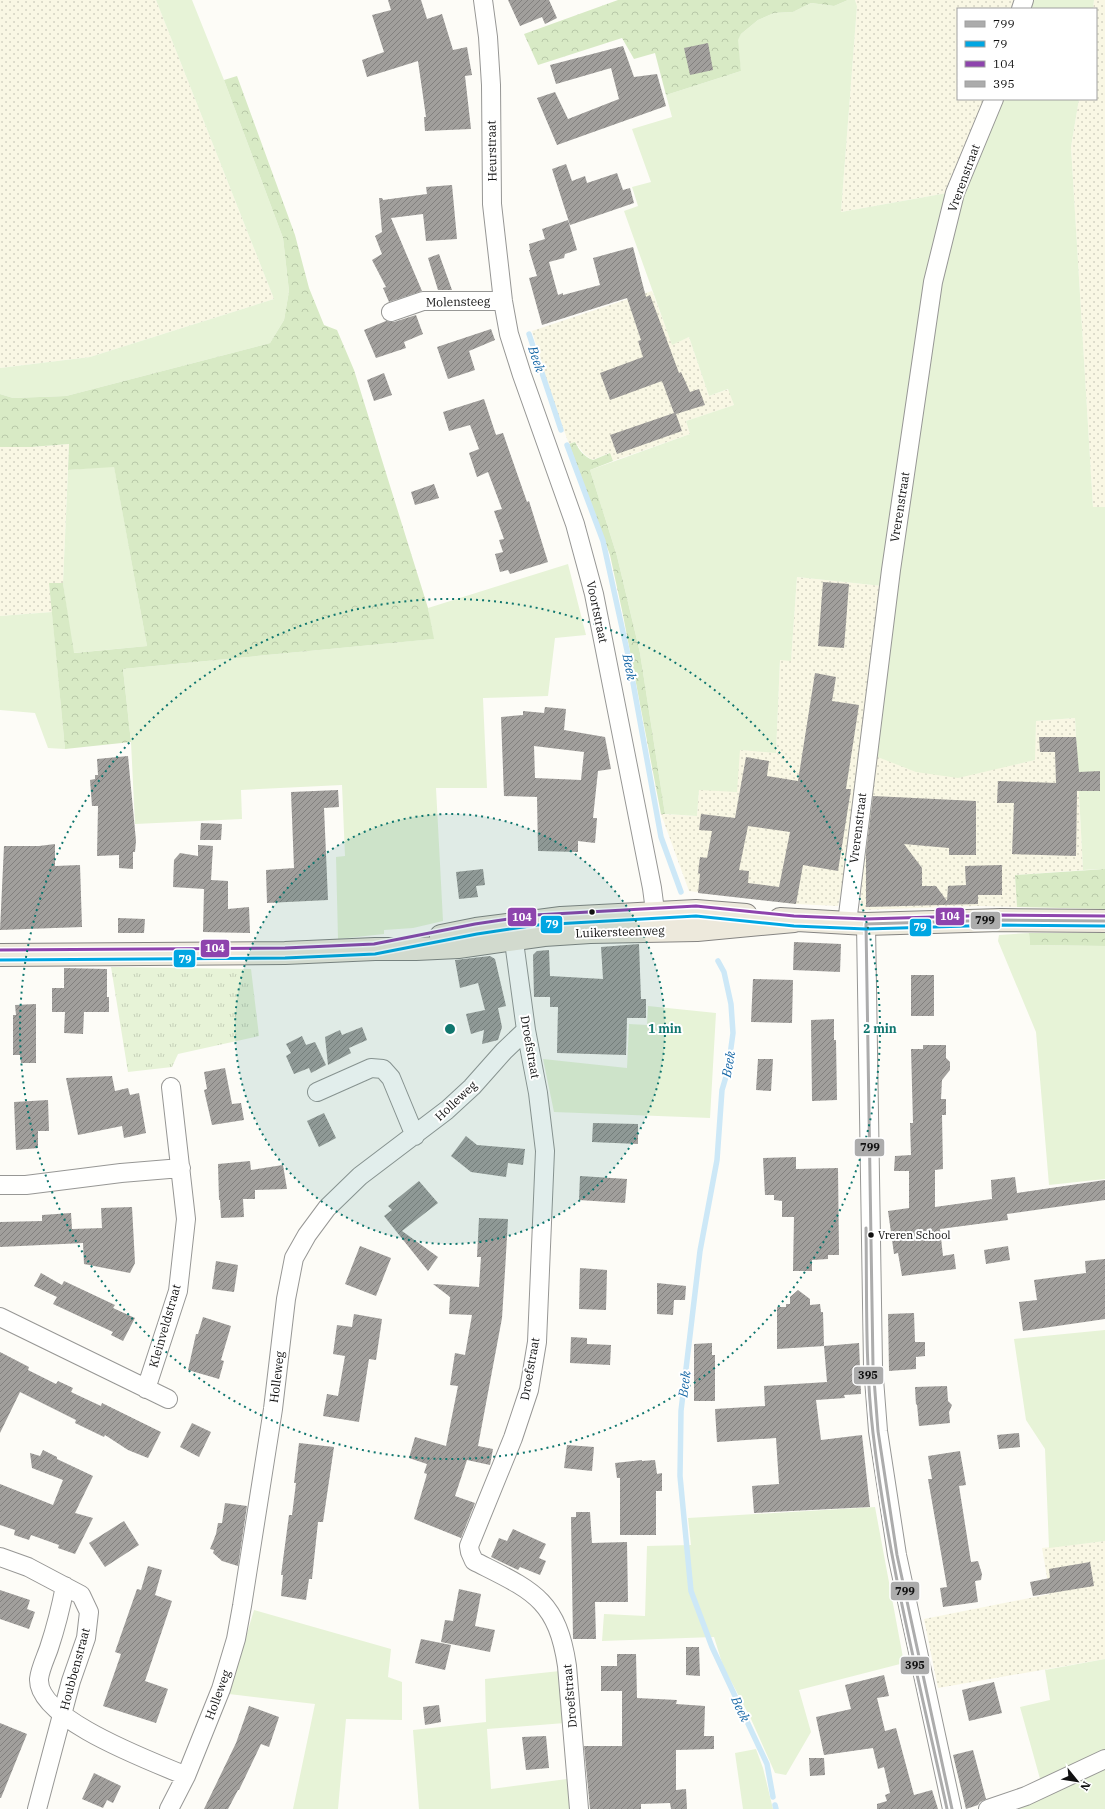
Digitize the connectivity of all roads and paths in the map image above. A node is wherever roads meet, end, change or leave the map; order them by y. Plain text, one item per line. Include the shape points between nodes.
1 (483, 0) edge
2 (994, 100) edge
3 (503, 301) junction
4 (391, 312) dead end
5 (1105, 921) edge
6 (656, 922) junction
7 (857, 924) junction
8 (512, 931) junction
9 (0, 955) edge
10 (526, 1030) junction
11 (171, 1087) dead end
12 (317, 1092) dead end
13 (414, 1136) junction
14 (181, 1168) junction
15 (0, 1185) edge
16 (0, 1317) edge
17 (146, 1389) junction
18 (168, 1399) dead end
19 (0, 1557) edge
20 (65, 1586) junction
21 (62, 1716) junction
22 (1105, 1759) edge
23 (186, 1776) junction
24 (37, 1809) edge
25 (169, 1809) edge
26 (579, 1809) edge
27 (952, 1809) edge
28 (988, 1809) edge

1 - 3 street, Heurstraat via 491,84 492,204
2 - 7 street, Vrerenstraat via 955,193 933,282 891,570
3 - 4 street, Molensteeg via 423,301
3 - 6 street, Voortstraat via 509,334 575,524 594,594
5 - 7 main road, Luikersteenweg via 1001,920
6 - 7 main road, Luikersteenweg via 697,930 794,921
6 - 8 main road, Luikersteenweg via 590,932
7 - 27 street, Vrerenstraat via 873,1366 878,1431 897,1555
8 - 9 main road, Luikersteenweg via 458,947 416,949 285,953
8 - 10 street, Droefstraat
10 - 13 street, Holleweg via 472,1087
10 - 26 street, Droefstraat via 538,1093 545,1152 537,1342 529,1390 513,1438 469,1546 474,1561 533,1593 557,1623 567,1666
11 - 14 street, Kleinveldstraat
12 - 13 street via 371,1068 383,1069 391,1078
13 - 23 street, Holleweg via 360,1176 326,1208 294,1258 237,1632 221,1689
14 - 15 street via 26,1185
14 - 17 street, Kleinveldstraat via 186,1219 178,1291
16 - 17 street
17 - 18 street
19 - 20 street, Houbbenstraat via 28,1567
20 - 21 street, Houbbenstraat via 60,1614 39,1680 42,1694
20 - 21 street, Houbbenstraat via 81,1596 89,1612 86,1638
21 - 23 street, Houbbenstraat via 94,1735
21 - 24 street, Houbbenstraat
22 - 28 street via 1026,1796
23 - 25 street, Holleweg

